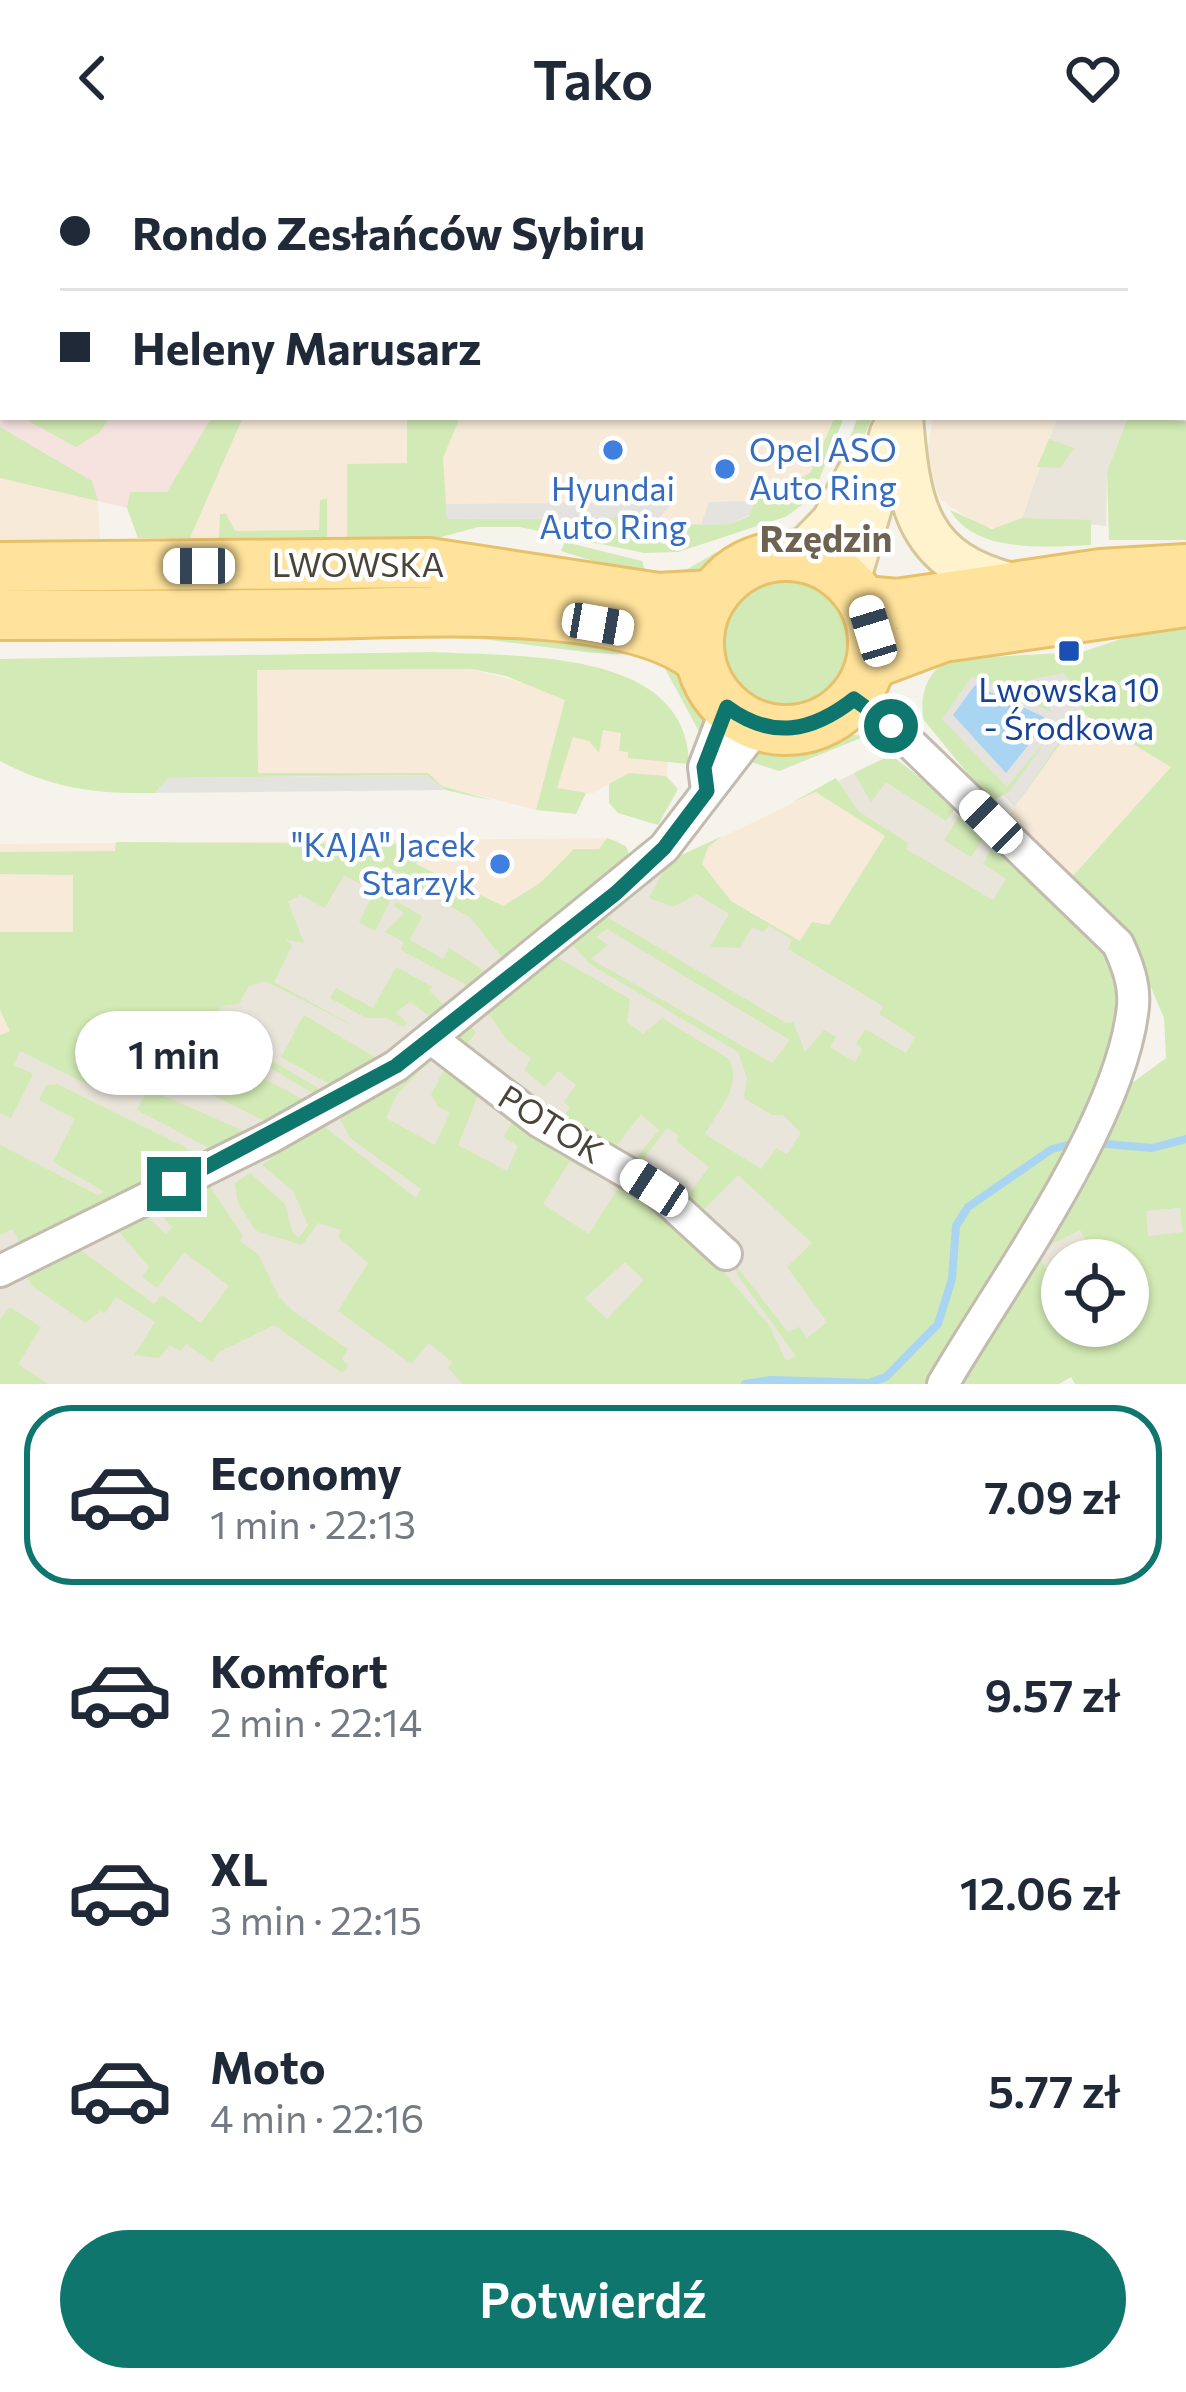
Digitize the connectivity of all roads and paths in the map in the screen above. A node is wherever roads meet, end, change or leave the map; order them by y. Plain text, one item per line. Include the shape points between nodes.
1 (893, 420) edge
2 (895, 420) edge
3 (897, 420) edge
4 (800, 556) junction
5 (0, 567) edge
6 (1186, 569) edge
7 (1016, 586) junction
8 (856, 591) junction
9 (713, 595) junction
10 (1186, 602) edge
11 (0, 615) edge
12 (700, 659) junction
13 (862, 681) junction
14 (742, 716) junction
15 (432, 1039) junction
16 (726, 1254) dead end
17 (0, 1271) edge
18 (943, 1384) edge

1 - 4 street via 874,436 833,522
2 - 8 street
3 - 7 street via 915,518 964,567
4 - 8 main road
4 - 9 main road via 751,563
5 - 9 main road, LWOWSKA via 429,563 658,598
6 - 7 main road
7 - 8 main road via 897,604
8 - 13 main road via 873,631
9 - 12 main road
10 - 13 main road via 943,637
11 - 12 main road, LWOWSKA via 524,615 647,634
12 - 14 main road
13 - 14 main road via 826,721 805,728
13 - 18 street via 907,739 1118,944 1134,1003 1093,1128
14 - 15 street via 704,767 707,791 664,848
15 - 16 street, POTOK via 540,1122 654,1188
15 - 17 street via 340,1101

